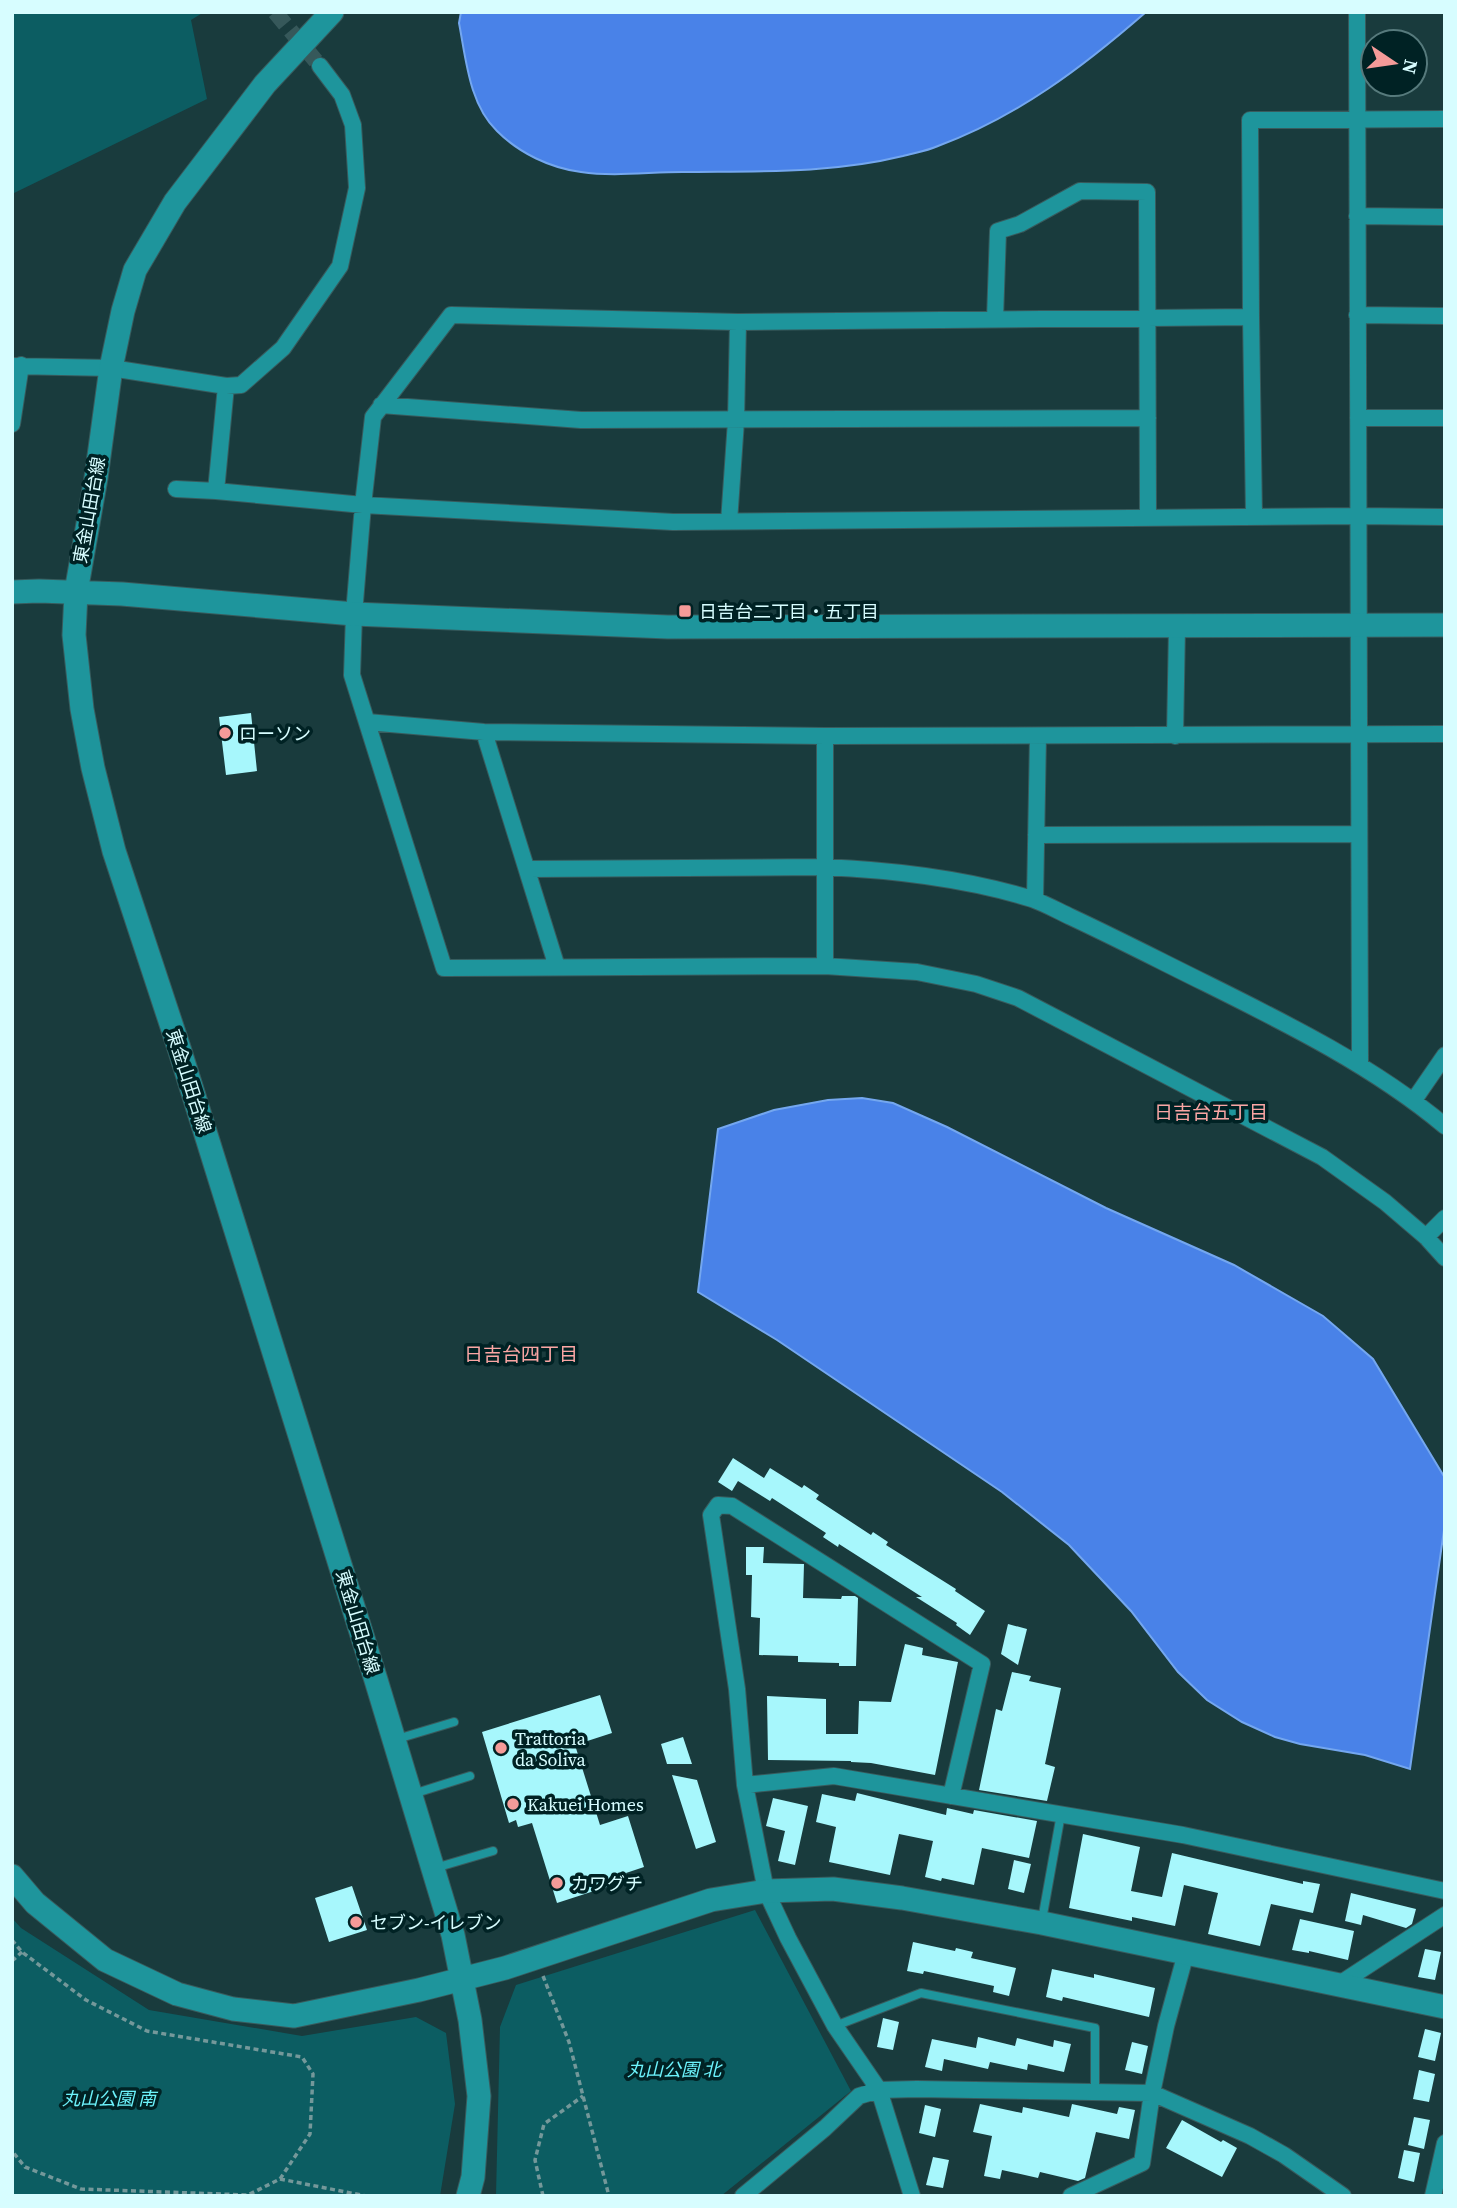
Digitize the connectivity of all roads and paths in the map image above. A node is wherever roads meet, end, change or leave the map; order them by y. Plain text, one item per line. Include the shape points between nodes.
1 (332, 12) edge
2 (1357, 12) edge
3 (320, 66) tunnel mouth
4 (1357, 119) junction
5 (1445, 119) edge
6 (1357, 216) junction
7 (1445, 217) edge
8 (1357, 315) junction
9 (1445, 316) edge
10 (1147, 317) junction
11 (1251, 317) junction
12 (995, 318) junction
13 (738, 322) junction
14 (17, 365) edge
15 (111, 369) junction
16 (226, 386) junction
17 (381, 405) junction
18 (1147, 418) junction
19 (1358, 418) junction
20 (1445, 418) edge
21 (736, 421) junction
22 (12, 424) edge
23 (176, 489) dead end
24 (216, 491) junction
25 (363, 505) junction
26 (1358, 516) junction
27 (1254, 517) junction
28 (1445, 517) edge
29 (1148, 518) junction
30 (729, 522) junction
31 (12, 592) edge
32 (76, 592) junction
33 (354, 614) junction
34 (1445, 625) edge
35 (1177, 626) junction
36 (1358, 626) junction
37 (366, 722) junction
38 (484, 732) junction
39 (1359, 734) junction
40 (1445, 734) edge
41 (825, 736) junction
42 (1038, 736) junction
43 (1175, 736) junction
44 (1359, 834) junction
45 (1036, 835) junction
46 (823, 867) junction
47 (527, 869) junction
48 (1035, 900) junction
49 (825, 966) junction
50 (556, 967) junction
51 (1445, 1055) edge
52 (1360, 1066) junction
53 (1414, 1100) junction
54 (1445, 1126) edge
55 (1445, 1218) edge
56 (1426, 1237) junction
57 (1445, 1258) edge
58 (454, 1722) dead end
59 (394, 1740) junction
60 (470, 1776) dead end
61 (745, 1785) junction
62 (411, 1795) junction
63 (951, 1796) junction
64 (1061, 1814) junction
65 (493, 1851) dead end
66 (433, 1869) junction
67 (12, 1876) edge
68 (766, 1891) junction
69 (1445, 1891) edge
70 (1445, 1915) edge
71 (1042, 1923) junction
72 (12, 1940) edge
73 (22, 1952) junction
74 (1186, 1953) junction
75 (536, 1958) junction
76 (12, 1961) edge
77 (463, 1979) junction
78 (1338, 1985) junction
79 (1445, 2007) edge
80 (835, 2026) junction
81 (880, 2090) junction
82 (1095, 2092) junction
83 (1152, 2094) junction
84 (583, 2096) junction
85 (1445, 2143) edge
86 (12, 2151) edge
87 (280, 2179) junction
88 (366, 2196) edge
89 (468, 2196) edge
90 (543, 2196) edge
91 (609, 2196) edge
92 (743, 2196) edge
93 (912, 2196) edge
94 (1071, 2196) edge
95 (1343, 2196) edge
96 (1433, 2196) edge

1 - 15 street, 東金山田台線 via 265,84 175,202 135,270
2 - 4 street
3 - 16 street via 342,95 353,125 357,188 340,266 283,348 241,385
4 - 5 street
4 - 6 street
4 - 11 street via 1250,120
6 - 7 street
6 - 8 street
8 - 9 street
8 - 19 street
10 - 11 street
10 - 12 street
10 - 12 street via 1147,192 1080,191 998,231
10 - 18 street
11 - 27 street
12 - 13 street
13 - 17 street via 451,315
13 - 21 street
14 - 15 street
14 - 22 street
15 - 16 street
15 - 32 street, 東金山田台線
16 - 24 street
17 - 21 street via 581,420
17 - 25 street via 373,417
18 - 21 street
18 - 29 street
19 - 20 street
19 - 26 street
21 - 30 street
23 - 24 street
24 - 25 street
25 - 30 street
25 - 33 street
26 - 27 street
26 - 28 street
26 - 36 street
27 - 29 street
29 - 30 street
31 - 32 street
32 - 33 street
32 - 59 street, 東金山田台線 via 74,635 82,709 114,852 184,1061
33 - 35 street via 668,627
33 - 37 street via 352,675
34 - 36 street
35 - 36 street
35 - 43 street
36 - 39 street
37 - 38 street
37 - 50 street via 444,968
38 - 41 street
38 - 47 street
39 - 40 street
39 - 43 street
39 - 44 street
41 - 42 street
41 - 46 street
42 - 43 street
42 - 45 street
44 - 45 street
44 - 52 street
45 - 48 street
46 - 47 street
46 - 48 street via 917,873
46 - 49 street
47 - 50 street
48 - 52 street
49 - 50 street
49 - 56 street via 917,972 1018,998 1322,1157
51 - 53 street
52 - 53 street
53 - 54 street
55 - 56 street
56 - 57 street
58 - 59 lane
59 - 62 street, 東金山田台線
60 - 62 lane
61 - 63 street via 834,1776
61 - 63 street via 737,1689 711,1515 718,1505 732,1506 982,1664
61 - 68 street
62 - 66 street, 東金山田台線
63 - 64 street
64 - 69 street
64 - 71 lane
65 - 66 lane
66 - 77 street, 東金山田台線
67 - 77 street via 35,1903 105,1960 177,1994 233,2009 294,2016
68 - 71 street via 833,1889
68 - 75 street via 710,1900
68 - 80 street
70 - 78 street
71 - 74 street
72 - 73 path
73 - 76 path
73 - 87 path via 86,2000 147,2031 302,2057 313,2074 310,2134
74 - 78 street
74 - 83 street
75 - 77 street
75 - 84 path via 569,2042
77 - 89 street, 東金山田台線 via 479,2096 474,2177
78 - 79 street
80 - 81 street
80 - 82 lane via 921,1993 1095,2028
81 - 82 street
81 - 92 street via 859,2096
81 - 93 street
82 - 83 street
83 - 94 street via 1142,2163
83 - 95 street via 1250,2136
84 - 90 path via 544,2123 535,2160
84 - 91 path
85 - 96 street
86 - 87 path via 25,2167 81,2189 248,2195
87 - 88 path

